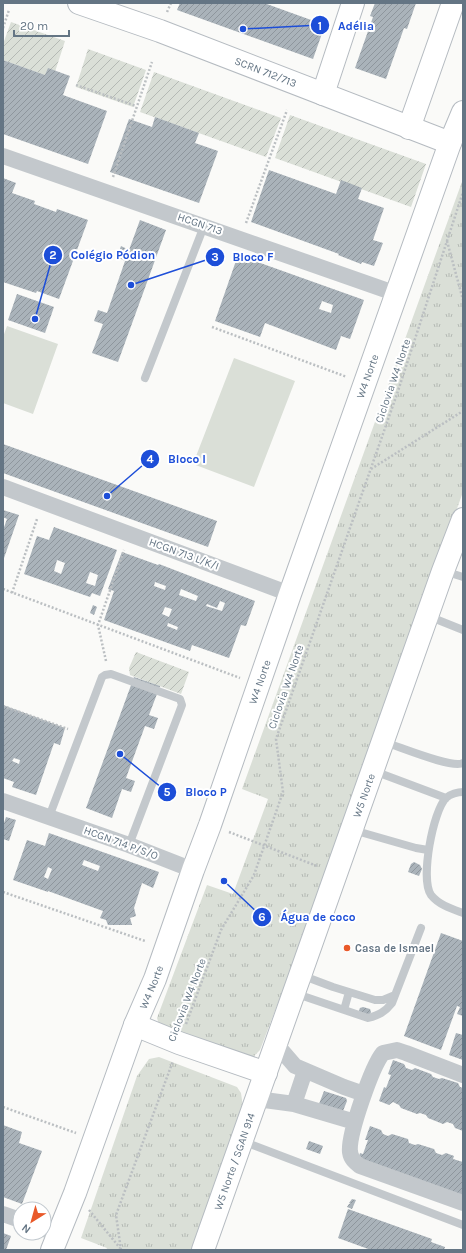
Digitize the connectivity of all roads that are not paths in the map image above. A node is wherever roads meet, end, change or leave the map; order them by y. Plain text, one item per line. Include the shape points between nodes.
1 (79, 3) edge
2 (453, 3) edge
3 (348, 5) edge
4 (323, 94) junction
5 (463, 112) edge
6 (409, 128) junction
7 (450, 143) junction
8 (3, 156) edge
9 (204, 226) junction
10 (397, 294) junction
11 (145, 378) dead end
12 (3, 487) edge
13 (462, 527) edge
14 (453, 574) edge
15 (290, 594) junction
16 (427, 616) junction
17 (463, 630) edge
18 (383, 741) junction
19 (463, 763) edge
20 (373, 771) junction
21 (463, 792) edge
22 (446, 798) junction
23 (3, 801) edge
24 (50, 817) junction
25 (352, 830) junction
26 (129, 845) junction
27 (428, 850) junction
28 (193, 870) junction
29 (463, 913) edge
30 (421, 928) dead end
31 (298, 984) junction
32 (348, 992) junction
33 (395, 995) junction
34 (344, 1010) junction
35 (135, 1025) junction
36 (276, 1044) junction
37 (305, 1071) junction
38 (266, 1073) junction
39 (463, 1075) edge
40 (364, 1094) junction
41 (257, 1099) junction
42 (294, 1104) junction
43 (355, 1122) junction
44 (241, 1141) junction
45 (463, 1204) edge
46 (463, 1225) edge
47 (52, 1236) edge
48 (203, 1250) edge

1 - 4 main road, SCRN 712/713
2 - 6 main road
3 - 4 main road
4 - 6 main road, SCRN 712/713
5 - 7 main road, W4 Norte
6 - 7 main road, SCRN 712/713
7 - 10 main road, W4 Norte
8 - 9 street, HCGN 713
9 - 10 street, HCGN 713
9 - 11 lane
10 - 15 main road, W4 Norte
12 - 15 street, HCGN 713 L/K/I
13 - 14 main road, W5 Norte
14 - 16 main road, W5 Norte
15 - 28 main road, W4 Norte
16 - 17 lane
16 - 18 main road, W5 Norte
18 - 19 lane via 436,760 460,765
18 - 20 main road, W5 Norte
20 - 22 lane
20 - 25 main road, W5 Norte
21 - 22 lane
22 - 27 lane via 439,812
23 - 24 street, HCGN 714 P/S/O
24 - 26 street, HCGN 714 P/S/O
24 - 26 lane via 102,677 111,674 180,699 182,705
25 - 27 lane
25 - 31 main road, W5 Norte
26 - 28 street, HCGN 714 P/S/O
27 - 29 lane via 426,883 431,894 440,903
28 - 35 main road, W4 Norte via 155,979
30 - 33 lane
31 - 32 lane
31 - 34 lane
31 - 36 main road, W5 Norte
32 - 33 lane via 375,1000
32 - 34 lane
33 - 34 lane via 386,1010 368,1018
35 - 38 main road
35 - 47 main road, W4 Norte via 75,1193
36 - 37 street via 295,1066
36 - 38 main road, W5 Norte
37 - 40 street
37 - 42 street
38 - 41 main road, W5 Norte / SGAN 914
39 - 40 street via 397,1050 388,1051 378,1058
40 - 43 street
41 - 42 street
41 - 44 main road, W5 Norte / SGAN 914
42 - 43 street
43 - 45 street via 350,1150 355,1163
44 - 46 lane
44 - 48 main road, W5 Norte / SGAN 914

